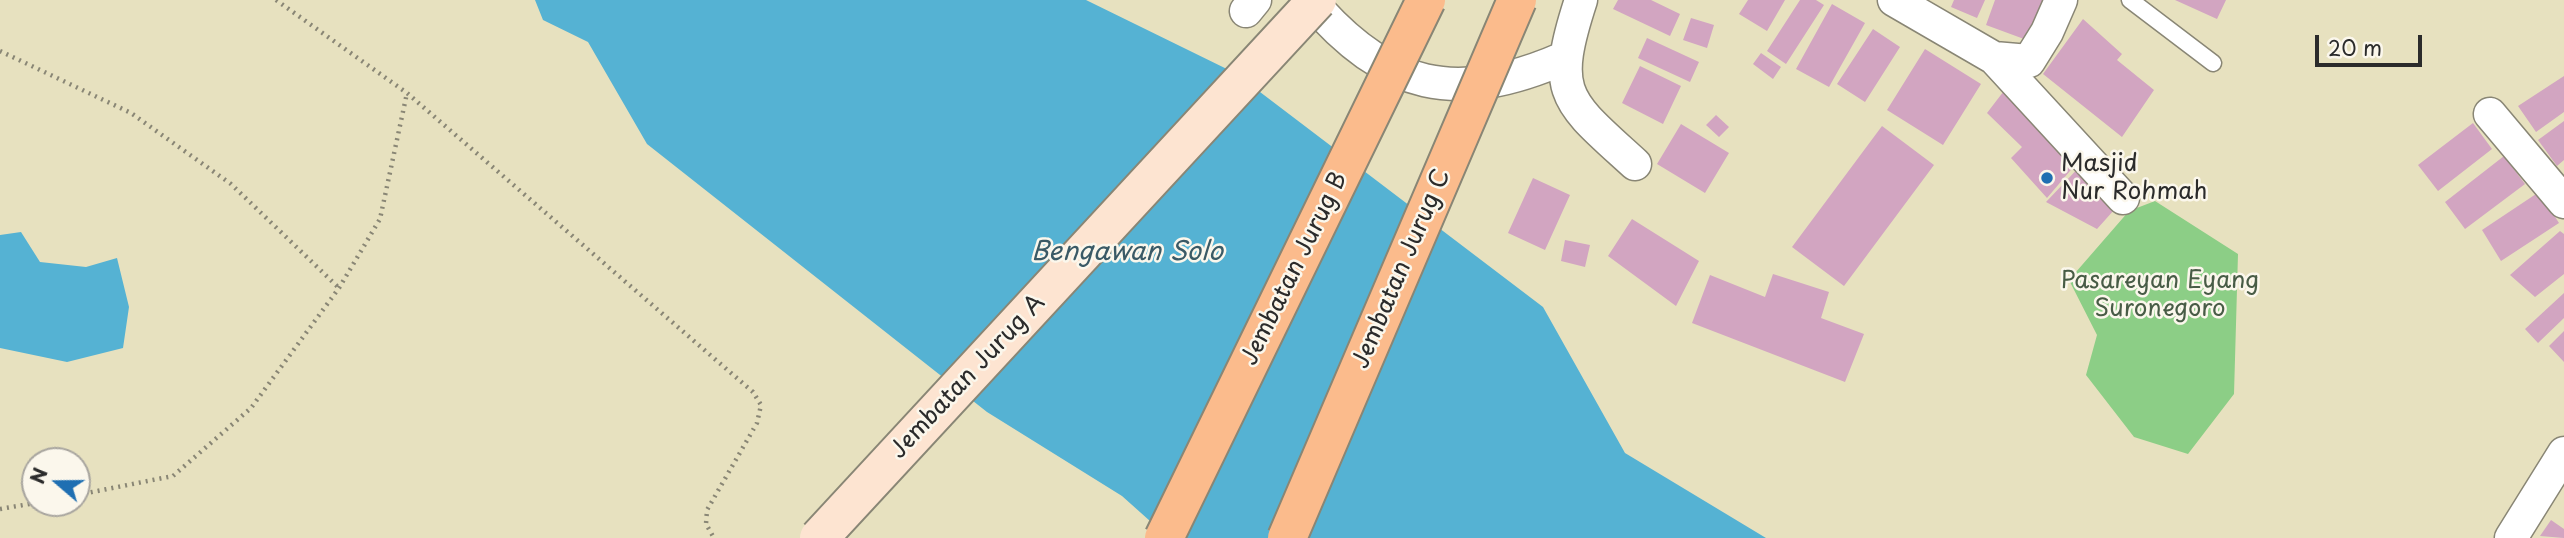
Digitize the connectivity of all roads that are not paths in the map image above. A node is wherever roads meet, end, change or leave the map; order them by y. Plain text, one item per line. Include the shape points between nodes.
1 (1310, 0) edge
2 (1317, 0) edge
3 (1426, 0) edge
4 (1517, 0) edge
5 (1581, 0) edge
6 (1894, 0) edge
7 (2061, 0) edge
8 (2130, 0) edge
9 (1564, 58) junction
10 (1994, 58) junction
11 (2213, 63) dead end
12 (2490, 114) dead end
13 (1635, 164) dead end
14 (2123, 198) dead end
15 (2564, 202) edge
16 (2564, 453) edge
17 (819, 538) edge
18 (1164, 538) edge
19 (1287, 538) edge
20 (2511, 538) edge

1 - 9 street via 1335,29 1367,55 1408,76 1443,84 1486,84
2 - 17 street, Jembatan Jurug A, bridge
3 - 18 highway, Jembatan Jurug B, bridge
4 - 19 highway, Jembatan Jurug C, bridge
5 - 9 street
6 - 10 street
7 - 10 street via 2029,61
8 - 11 lane
9 - 13 street via 1568,91 1578,110
10 - 14 street
12 - 15 street
16 - 20 street

